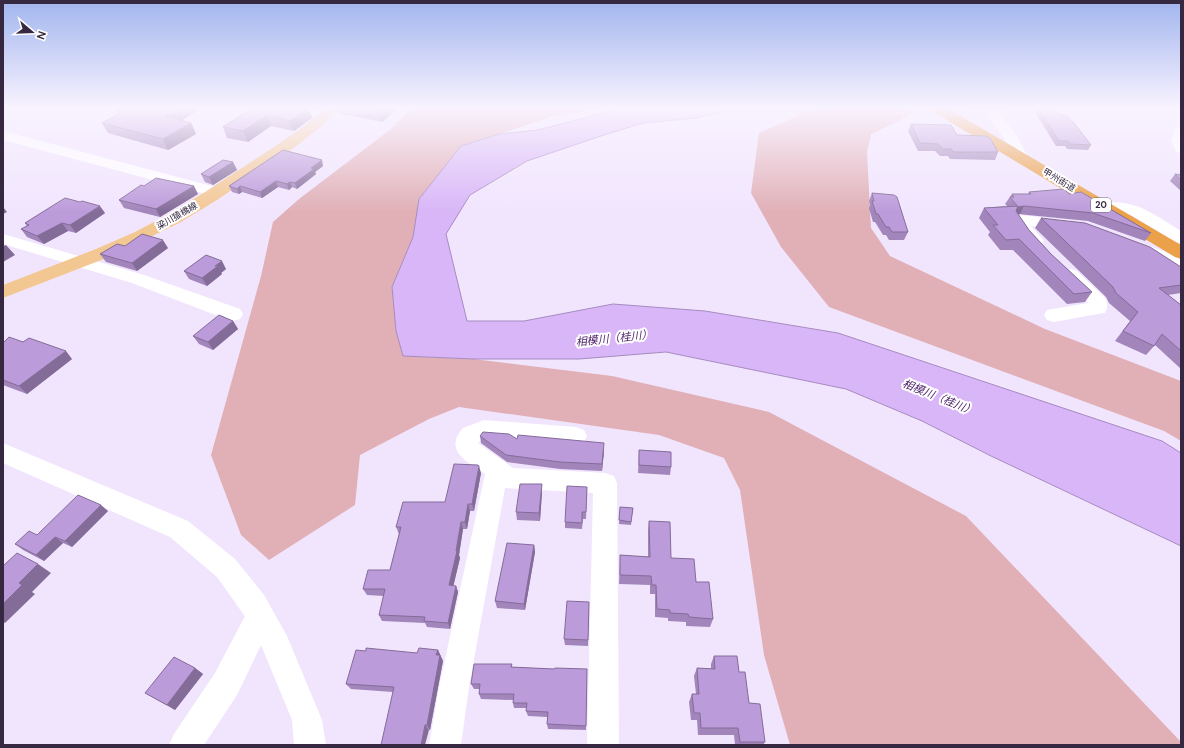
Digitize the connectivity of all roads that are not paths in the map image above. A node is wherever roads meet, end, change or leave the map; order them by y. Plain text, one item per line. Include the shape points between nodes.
1 (32, 143) edge
2 (289, 143) edge
3 (996, 143) edge
4 (1014, 143) edge
5 (1022, 158) junction
6 (217, 192) junction
7 (1105, 207) junction
8 (1082, 226) edge
9 (1181, 238) edge
10 (3, 239) edge
11 (1134, 244) edge
12 (1181, 253) edge
13 (80, 262) junction
14 (1181, 265) edge
15 (3, 292) edge
16 (233, 314) dead end
17 (1054, 315) dead end
18 (576, 436) dead end
19 (3, 452) edge
20 (507, 477) junction
21 (260, 617) junction
22 (185, 745) edge
23 (310, 745) edge
24 (445, 745) edge
25 (603, 745) edge

1 - 6 street
2 - 6 main road, 梁川猿橋線
3 - 5 highway, 甲州街道 / 20
4 - 5 street
5 - 7 highway, 甲州街道 / 20
6 - 13 main road, 梁川猿橋線 via 161,226
7 - 9 street via 1127,207 1140,211
7 - 12 highway, 甲州街道 / 20
8 - 17 street via 1020,220 1022,226 1098,302 1098,308
10 - 13 street
11 - 14 street
13 - 15 main road, 梁川猿橋線
13 - 16 street via 138,279
18 - 20 street via 484,429 474,431 467,439 466,447
19 - 21 street via 179,529 226,568
20 - 24 street via 495,477
20 - 25 street via 605,482
21 - 22 street via 226,684
21 - 23 street via 277,646 307,720

